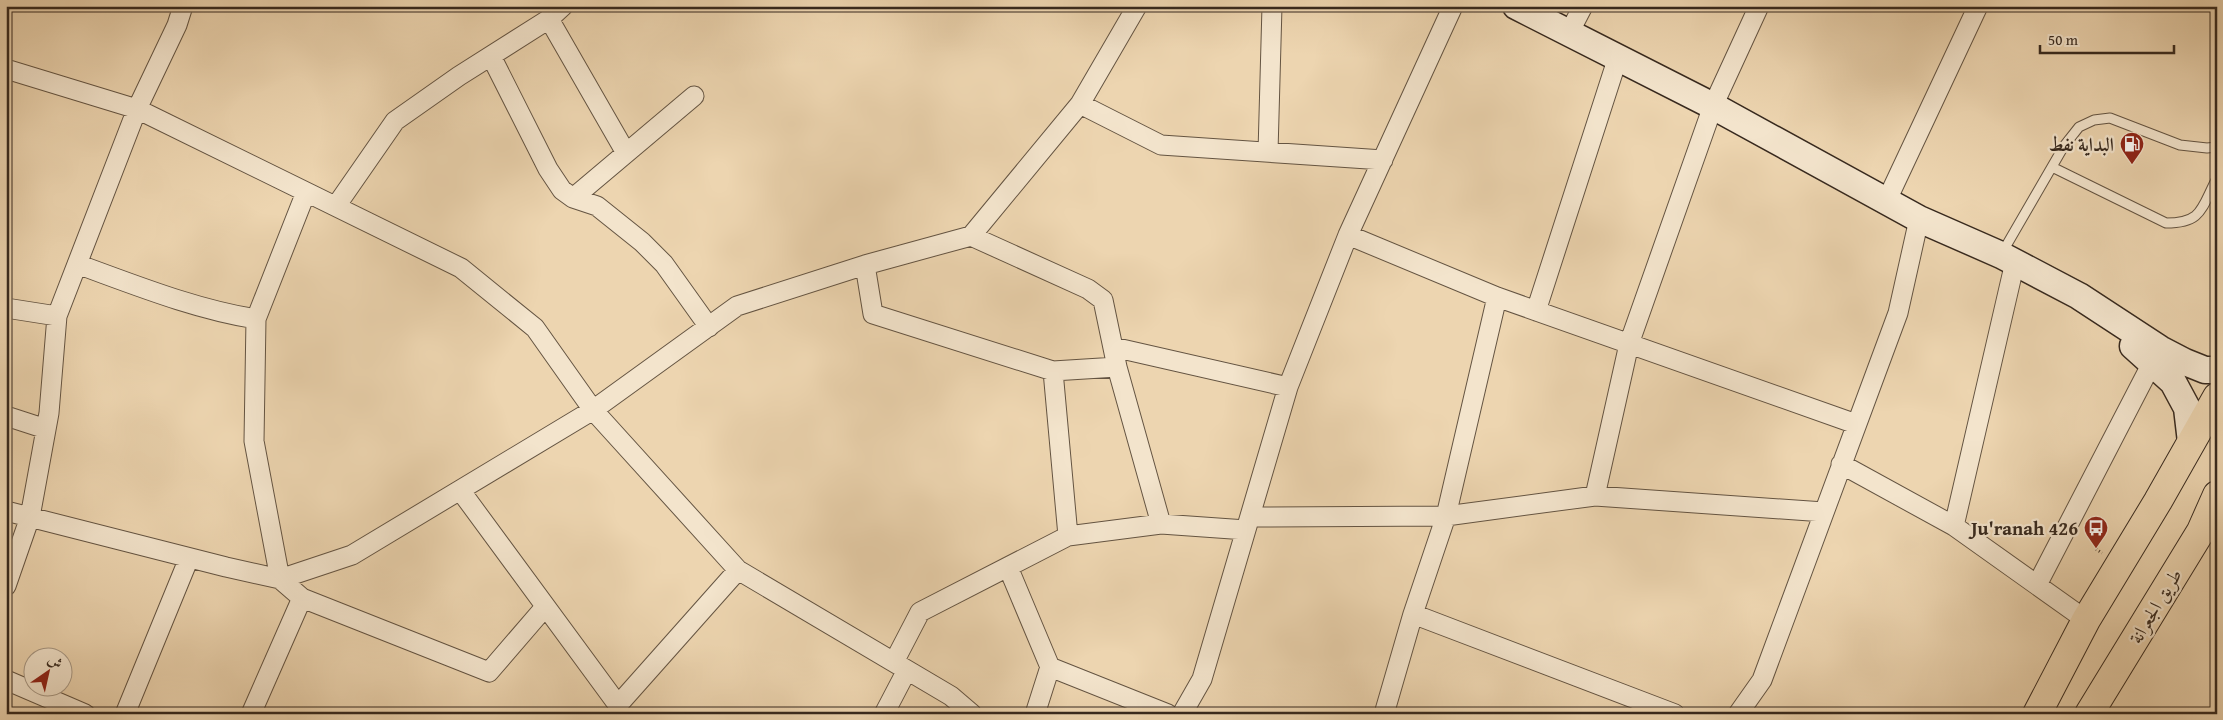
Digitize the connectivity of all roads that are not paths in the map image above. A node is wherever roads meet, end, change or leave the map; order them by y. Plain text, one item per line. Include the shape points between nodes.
1 (183, 6) edge
2 (563, 6) edge
3 (1138, 6) edge
4 (1272, 6) edge
5 (1453, 6) edge
6 (1516, 6) edge
7 (1583, 6) edge
8 (1759, 6) edge
9 (1978, 6) edge
10 (549, 19) junction
11 (1569, 33) junction
12 (491, 56) junction
13 (1618, 57) junction
14 (6, 69) edge
15 (694, 96) dead end
16 (1080, 104) junction
17 (1713, 106) junction
18 (137, 109) junction
19 (2217, 147) edge
20 (1268, 152) junction
21 (626, 153) junction
22 (1383, 160) junction
23 (2052, 167) junction
24 (2217, 178) edge
25 (306, 192) junction
26 (573, 198) junction
27 (1886, 202) junction
28 (336, 206) junction
29 (1918, 219) junction
30 (1348, 235) junction
31 (971, 236) junction
32 (2008, 259) junction
33 (77, 264) junction
34 (865, 265) junction
35 (2079, 296) junction
36 (1498, 297) junction
37 (6, 308) edge
38 (1536, 311) junction
39 (57, 316) junction
40 (256, 319) junction
41 (709, 326) junction
42 (1629, 344) junction
43 (1113, 347) junction
44 (2152, 363) junction
45 (1116, 367) junction
46 (2217, 370) edge
47 (1053, 372) junction
48 (1288, 387) junction
49 (2217, 397) edge
50 (593, 410) junction
51 (6, 416) edge
52 (1856, 424) junction
53 (46, 429) junction
54 (2191, 442) junction
55 (1841, 464) junction
56 (460, 490) junction
57 (2217, 495) edge
58 (1594, 496) junction
59 (6, 511) edge
60 (1824, 512) junction
61 (1446, 516) junction
62 (30, 517) junction
63 (1248, 523) junction
64 (2209, 523) edge
65 (1161, 524) junction
66 (1954, 526) junction
67 (1068, 536) junction
68 (189, 558) junction
69 (1008, 567) junction
70 (738, 570) junction
71 (280, 578) junction
72 (6, 586) edge
73 (2037, 586) junction
74 (302, 598) junction
75 (545, 607) junction
76 (1413, 614) junction
77 (2086, 620) junction
78 (901, 666) junction
79 (1050, 667) junction
80 (6, 680) edge
81 (618, 709) edge
82 (85, 714) edge
83 (125, 714) edge
84 (251, 714) edge
85 (884, 714) edge
86 (972, 714) edge
87 (1035, 714) edge
88 (1168, 714) edge
89 (1182, 714) edge
90 (1384, 714) edge
91 (1675, 714) edge
92 (1738, 714) edge
93 (2037, 714) edge
94 (2089, 714) edge

1 - 18 street
2 - 10 street
3 - 16 street
4 - 20 street
5 - 22 street
6 - 11 main road
7 - 11 street
8 - 17 street
9 - 27 street
10 - 12 street
10 - 21 street
11 - 13 main road
12 - 26 street via 548,169 562,190
12 - 28 street via 395,121
13 - 17 main road
13 - 38 street
14 - 18 street
15 - 21 street
16 - 20 street via 1161,145
16 - 31 street
17 - 27 main road
17 - 42 street
18 - 25 street
18 - 33 street
19 - 23 lane via 2180,145 2110,118 2094,120 2079,127
20 - 22 street
21 - 26 street
22 - 30 street
23 - 24 lane via 2166,223 2184,223 2196,217
23 - 32 lane
25 - 28 street
25 - 40 street
26 - 41 street via 597,206 642,242 664,264
27 - 29 main road
28 - 50 street via 461,268 535,328
29 - 32 main road
29 - 52 street via 1898,313
30 - 36 street
30 - 48 street
31 - 34 street
31 - 43 street via 1088,288 1103,300
32 - 35 main road
32 - 66 street
33 - 39 street
33 - 40 street via 167,296
34 - 41 street via 737,306
34 - 47 street via 873,314
35 - 44 main road
35 - 46 main road via 2160,349 2205,370
36 - 38 street
36 - 61 street
37 - 39 street
38 - 42 street
39 - 53 street
40 - 71 street via 254,441
41 - 50 street
42 - 52 street
42 - 58 street
43 - 45 street
43 - 48 street
44 - 54 main road via 2173,382 2187,408
44 - 73 street
45 - 47 street
45 - 65 street
47 - 67 street
48 - 63 street
49 - 54 main road
50 - 56 street
50 - 70 street
51 - 53 street
52 - 55 street
53 - 62 street
54 - 77 main road
55 - 60 street
55 - 66 street
56 - 71 street via 352,555
56 - 75 street
57 - 64 main road, طريق الجعرانة
58 - 60 street
58 - 61 street
59 - 62 street
60 - 92 street via 1762,680
61 - 63 street
61 - 76 street
62 - 68 street
62 - 72 street
63 - 65 street
63 - 89 street via 1202,679
64 - 94 main road, طريق الجعرانة
65 - 67 street
66 - 73 street
67 - 69 street
68 - 71 street
68 - 83 street
69 - 78 street via 920,612
69 - 79 street
70 - 78 street
70 - 81 street
71 - 74 street
73 - 77 street
74 - 75 street via 489,672
74 - 84 street
75 - 81 street
76 - 90 street
76 - 91 street
77 - 93 main road
78 - 85 street
78 - 86 street via 951,696
79 - 87 street
79 - 88 street
80 - 82 street

